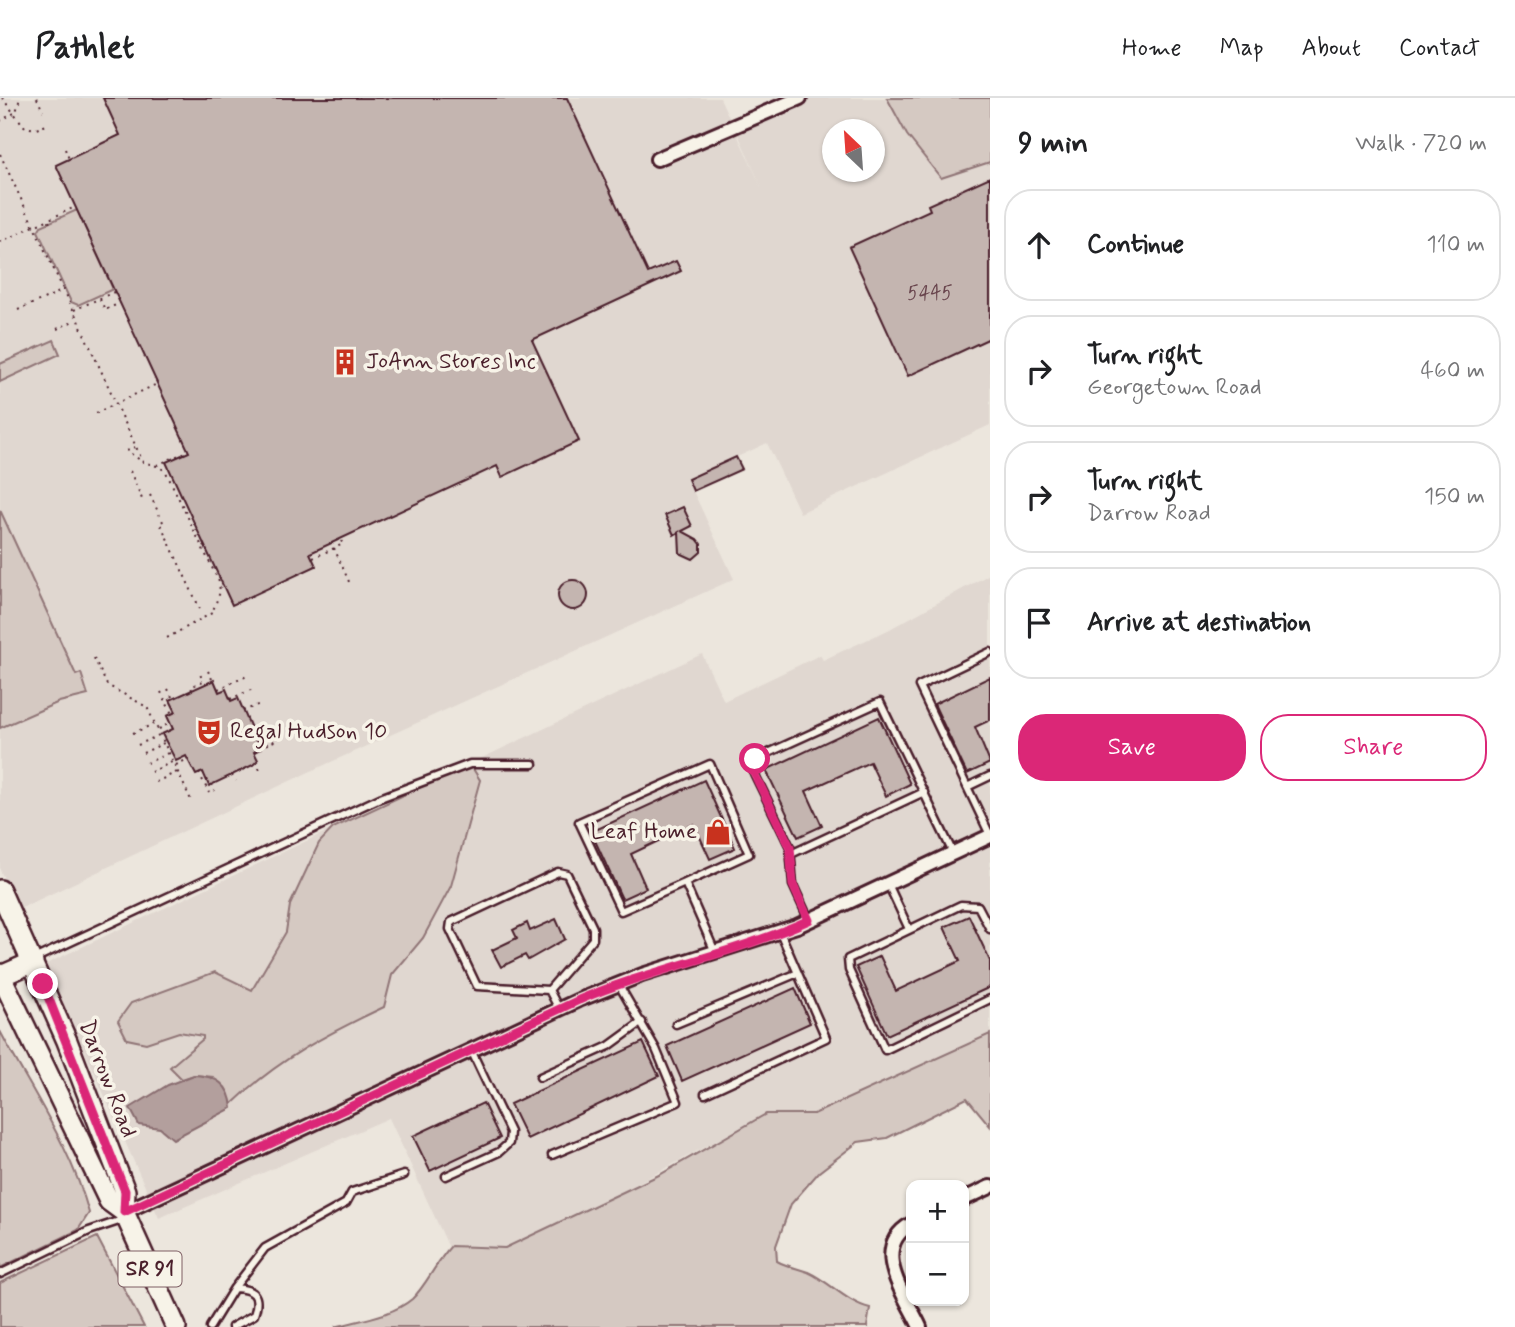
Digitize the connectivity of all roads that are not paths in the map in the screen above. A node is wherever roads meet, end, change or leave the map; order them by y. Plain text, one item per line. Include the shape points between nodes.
1 (800, 98) edge
2 (657, 159) dead end
3 (990, 652) edge
4 (533, 764) dead end
5 (990, 776) edge
6 (967, 787) junction
7 (924, 792) junction
8 (990, 835) edge
9 (953, 853) junction
10 (791, 854) junction
11 (685, 883) junction
12 (888, 884) junction
13 (0, 890) edge
14 (5, 911) edge
15 (809, 920) junction
16 (909, 929) junction
17 (990, 929) edge
18 (780, 932) junction
19 (716, 954) junction
20 (33, 961) junction
21 (798, 973) junction
22 (1, 975) edge
23 (618, 983) junction
24 (549, 990) junction
25 (990, 999) edge
26 (559, 1009) junction
27 (642, 1022) junction
28 (676, 1024) dead end
29 (471, 1050) junction
30 (540, 1077) dead end
31 (705, 1094) dead end
32 (552, 1155) dead end
33 (404, 1175) dead end
34 (446, 1176) dead end
35 (990, 1186) edge
36 (969, 1196) edge
37 (125, 1215) junction
38 (906, 1227) edge
39 (0, 1274) edge
40 (234, 1288) junction
41 (176, 1327) edge
42 (210, 1327) edge
43 (232, 1327) edge
44 (920, 1327) edge

1 - 2 street
3 - 6 lane via 919,686
4 - 20 lane via 470,764 380,799
5 - 6 lane
6 - 8 lane
7 - 9 lane
7 - 10 lane
7 - 10 lane via 880,702 781,745 755,759 754,766
8 - 9 street
9 - 12 street
10 - 15 lane via 793,885
11 - 11 lane via 621,911 579,822 710,764 749,854
11 - 19 lane
12 - 15 street
12 - 16 lane
13 - 14 main road, Darrow Road / SR 91
14 - 20 main road, Darrow Road / SR 91
15 - 18 street
16 - 17 lane via 961,905 978,906
16 - 25 lane via 848,959 885,1050
18 - 19 street
18 - 21 lane
19 - 23 street
20 - 22 main road
20 - 37 main road, Darrow Road / SR 91 via 125,1191
21 - 28 lane
21 - 31 lane via 825,1038
22 - 37 main road, Darrow Road / SR 91 via 109,1201
23 - 26 street
23 - 27 lane
24 - 24 lane via 477,986 450,929 451,922 558,872 567,874 593,928 593,939
24 - 26 lane
26 - 29 street
27 - 30 lane via 609,1046
27 - 32 lane via 678,1102
29 - 34 lane via 510,1132 509,1143
29 - 37 street
33 - 40 lane via 352,1192 346,1203 265,1248
35 - 36 street
37 - 39 lane
37 - 41 main road, Darrow Road / SR 91
38 - 44 street via 890,1246 890,1260
40 - 42 lane
40 - 43 lane via 250,1289 258,1304 254,1315

